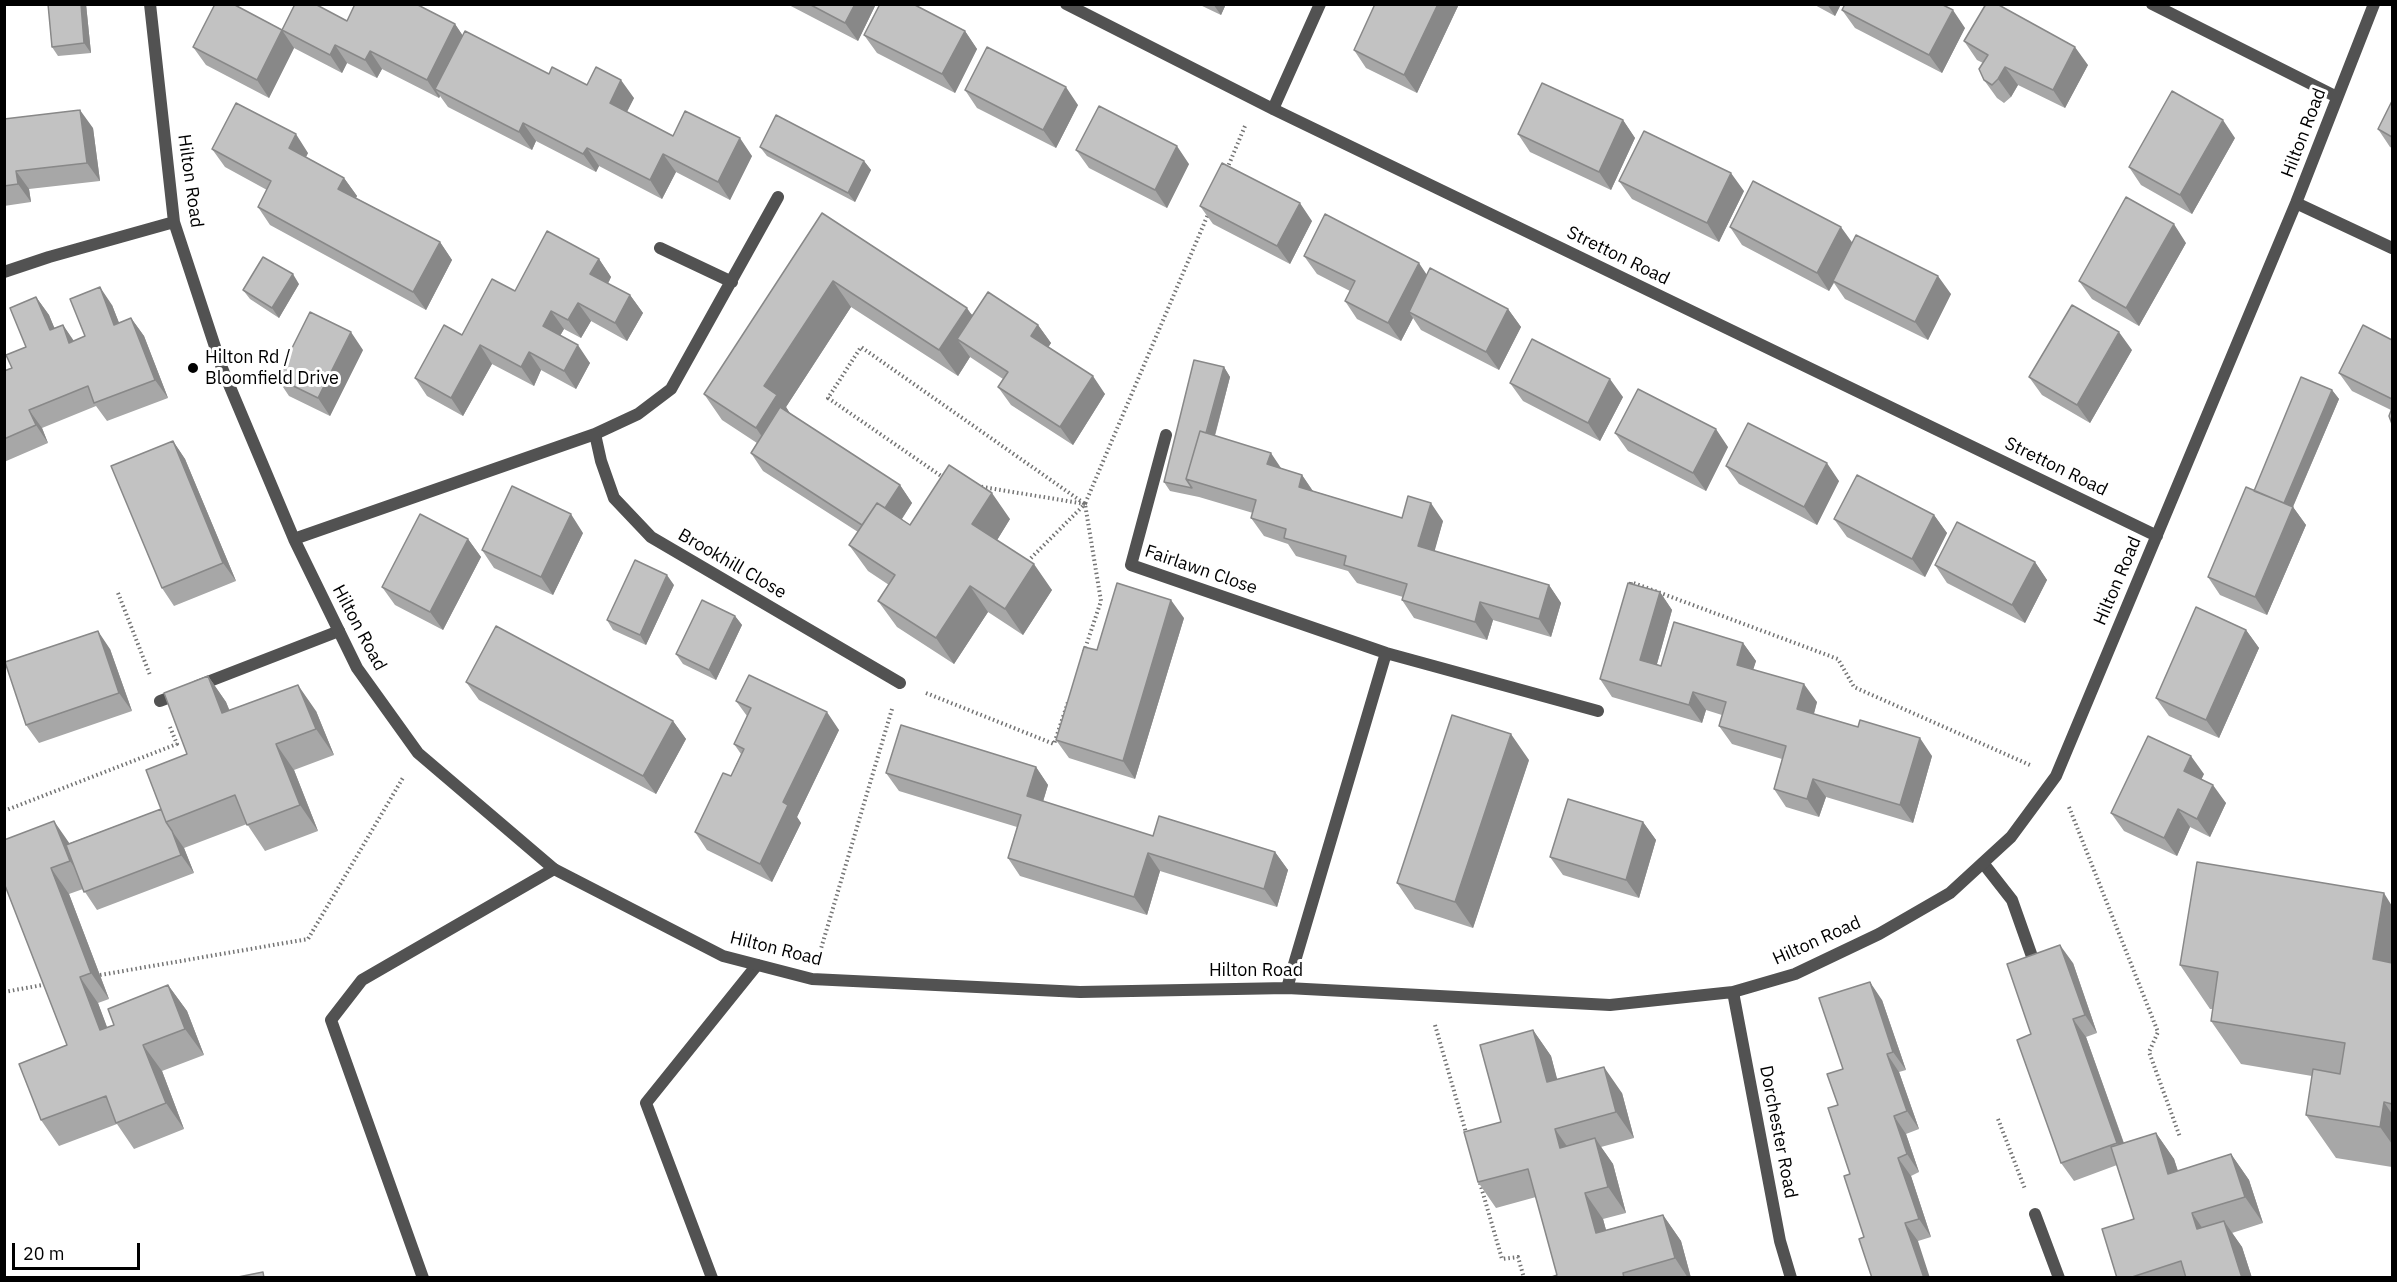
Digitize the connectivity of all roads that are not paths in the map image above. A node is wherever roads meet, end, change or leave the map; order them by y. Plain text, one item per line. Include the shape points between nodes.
1 (150, 4) edge
2 (1066, 4) edge
3 (1320, 4) edge
4 (2152, 4) edge
5 (2374, 4) edge
6 (2337, 97) junction
7 (1273, 109) junction
8 (778, 197) dead end
9 (2296, 203) junction
10 (174, 222) junction
11 (660, 248) dead end
12 (2392, 248) edge
13 (4, 272) edge
14 (732, 282) junction
15 (595, 434) junction
16 (1166, 435) dead end
17 (2157, 536) junction
18 (294, 539) junction
19 (339, 631) junction
20 (1386, 653) junction
21 (900, 682) road end
22 (160, 700) road end
23 (1598, 711) dead end
24 (1983, 863) junction
25 (554, 869) junction
26 (757, 965) junction
27 (2036, 965) edge
28 (1287, 988) junction
29 (1733, 992) junction
30 (2035, 1214) road end
31 (423, 1278) edge
32 (712, 1278) edge
33 (1791, 1278) edge
34 (2059, 1278) edge

1 - 10 street, Hilton Road
2 - 7 street, Stretton Road
3 - 7 street
4 - 6 street
5 - 6 street, Hilton Road
6 - 9 street, Hilton Road
7 - 17 street, Stretton Road
8 - 14 street
9 - 12 street
9 - 17 street, Hilton Road
10 - 13 street
10 - 18 street, Hilton Road via 222,368
11 - 14 street
14 - 15 street via 671,389 638,414
15 - 18 street
15 - 21 street, Brookhill Close via 614,498 651,537
16 - 20 street, Fairlawn Close via 1131,566
17 - 24 street, Hilton Road via 2056,776 2011,837
18 - 19 street, Hilton Road
19 - 22 street
19 - 25 street, Hilton Road via 357,668 418,753
20 - 23 street, Fairlawn Close
20 - 28 street
24 - 27 street via 2012,900
24 - 29 street, Hilton Road via 1950,893 1879,934 1795,974
25 - 26 street, Hilton Road via 723,956
25 - 31 street via 362,980 331,1020
26 - 28 street, Hilton Road via 812,979 1080,992
26 - 32 street via 646,1103
28 - 29 street, Hilton Road via 1610,1005
29 - 33 street, Dorchester Road via 1780,1241
30 - 34 street

